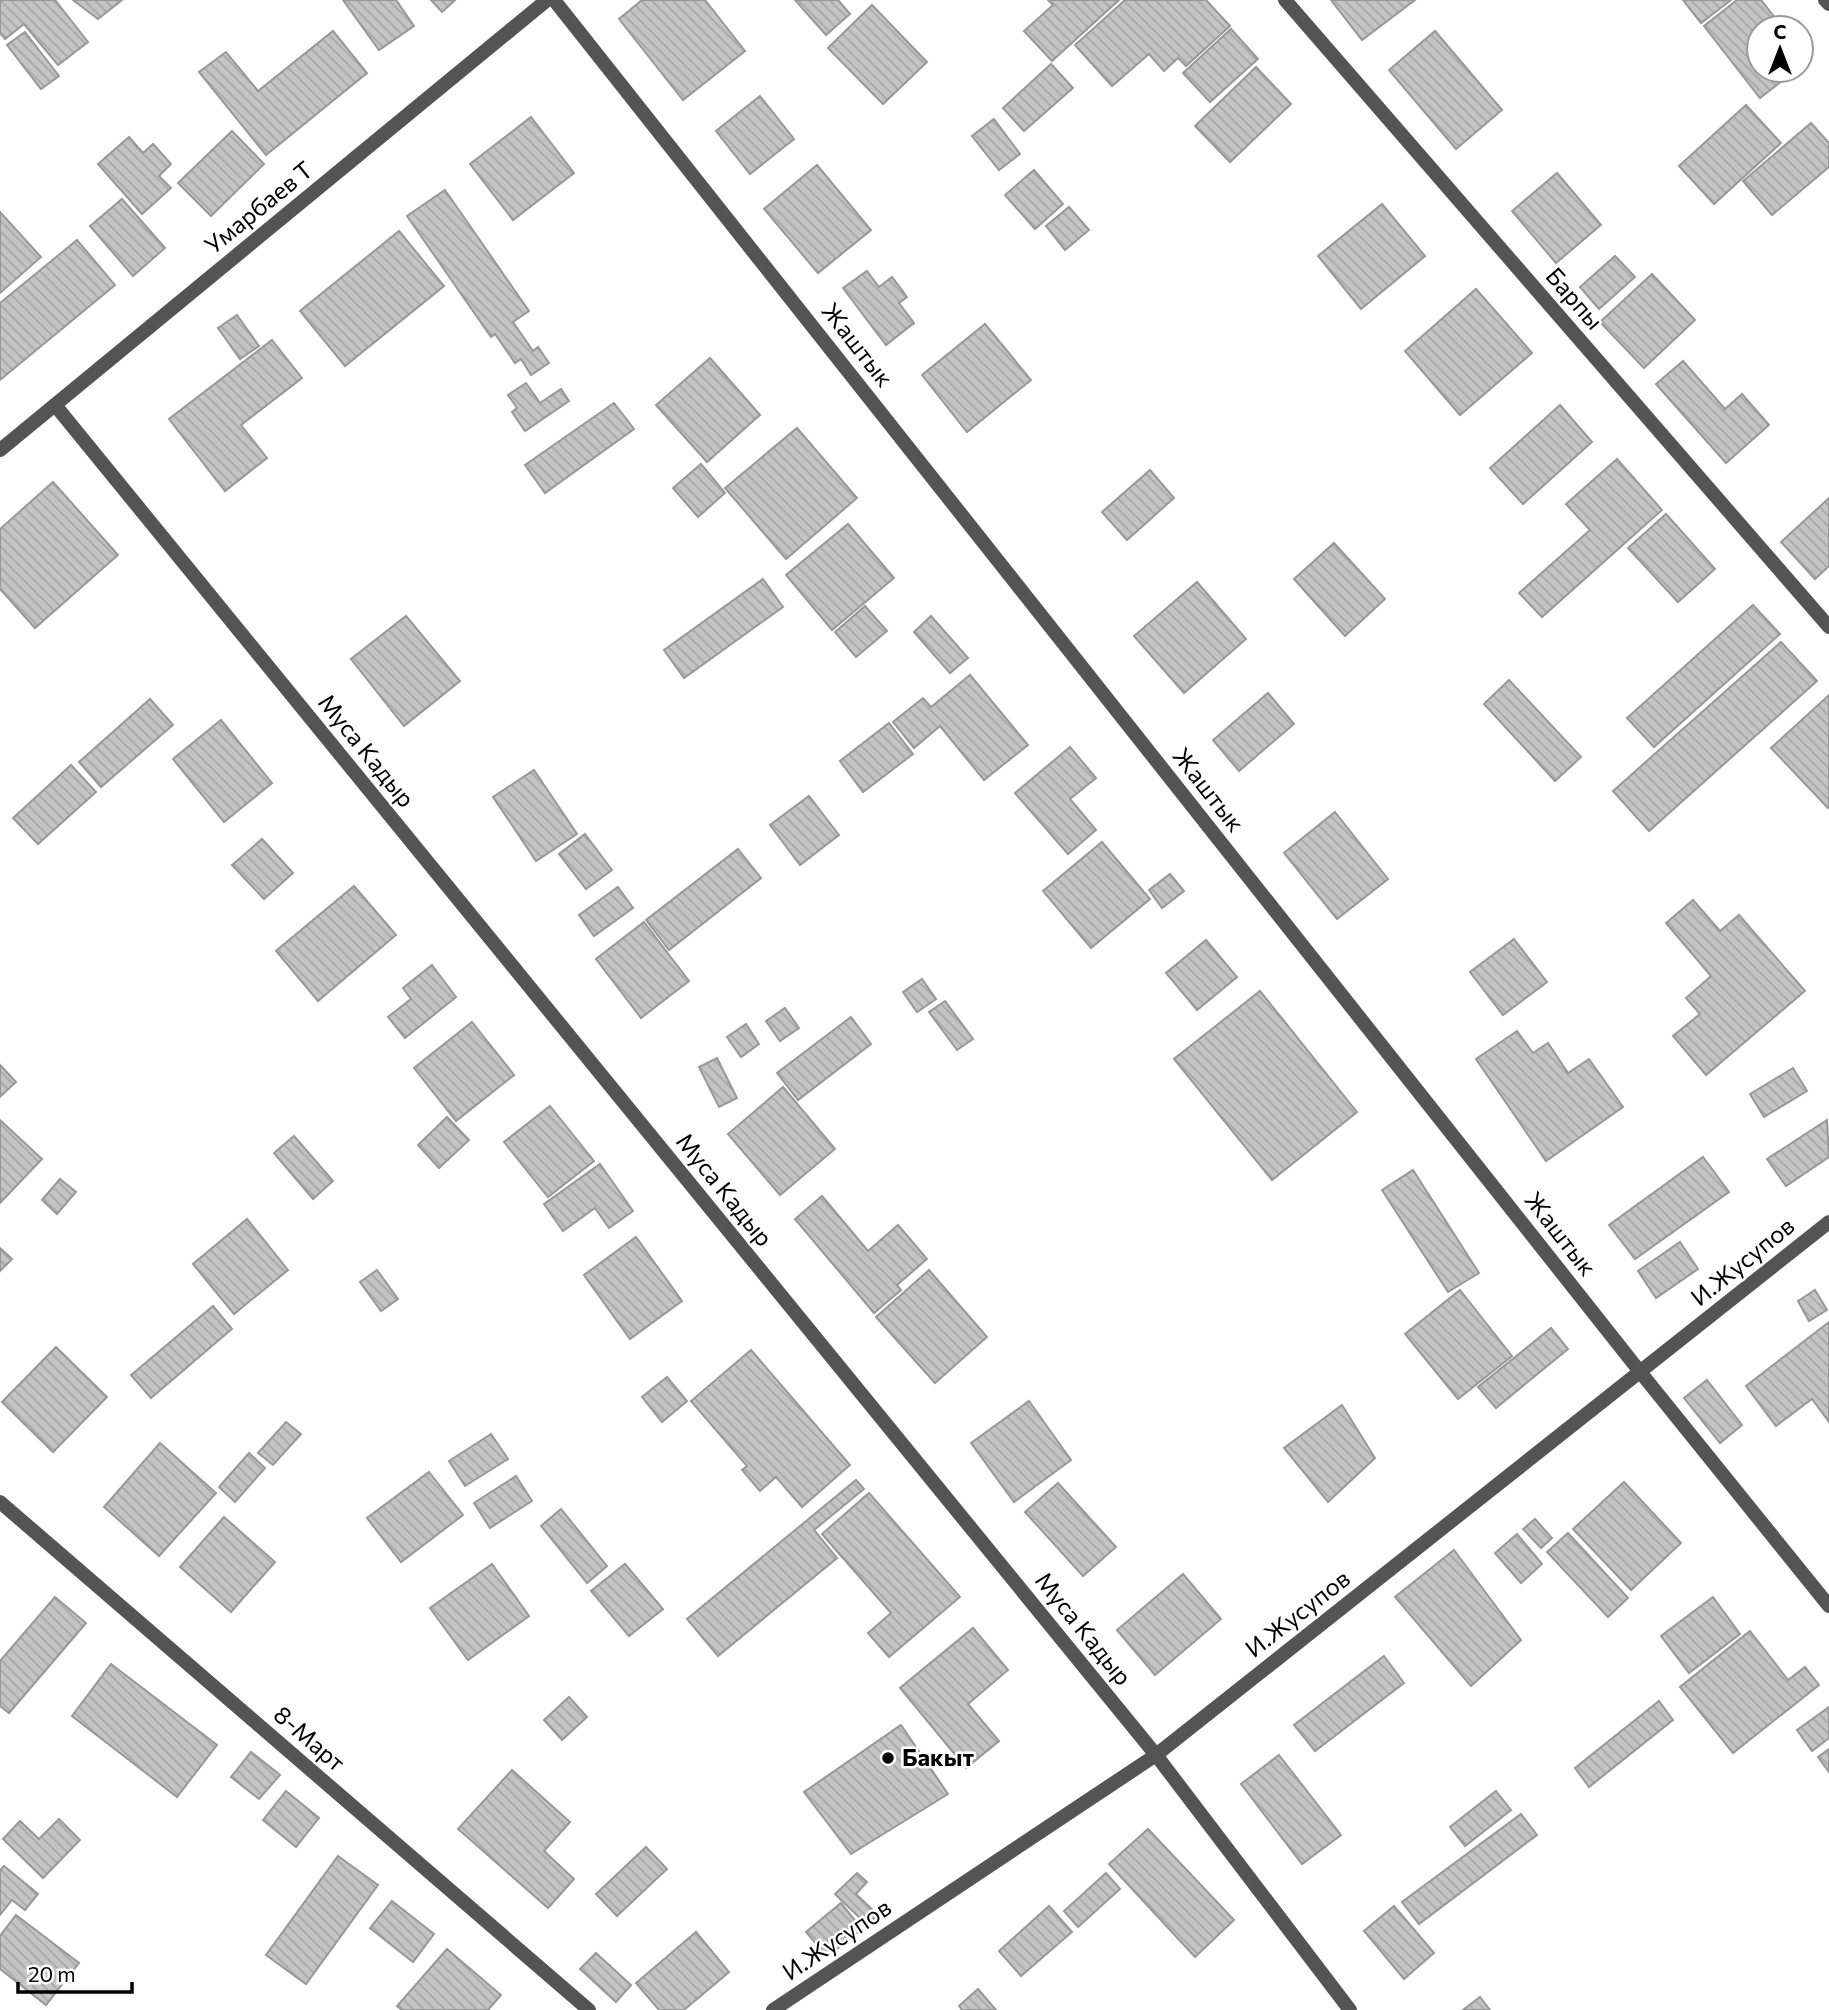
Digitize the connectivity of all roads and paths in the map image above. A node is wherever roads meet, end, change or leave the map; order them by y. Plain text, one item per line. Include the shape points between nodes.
1 (547, 0) edge
2 (554, 0) edge
3 (1284, 0) edge
4 (1825, 0) edge
5 (1829, 4) edge
6 (55, 405) junction
7 (0, 450) edge
8 (1829, 627) edge
9 (1829, 1222) edge
10 (1641, 1373) junction
11 (0, 1503) edge
12 (1829, 1606) edge
13 (1156, 1755) junction
14 (589, 2010) edge
15 (774, 2010) edge
16 (1350, 2010) edge

1 - 6 street, Умарбаев Т
2 - 10 street, Жаштык
3 - 8 street, Барпы
4 - 5 street
6 - 7 street, Умарбаев Т
6 - 13 street, Муса Кадыр
9 - 10 street, И.Жусупов
10 - 12 street, Жаштык
10 - 13 street, И.Жусупов
11 - 14 street, 8-Март
13 - 15 street, И.Жусупов
13 - 16 street, Муса Кадыр

